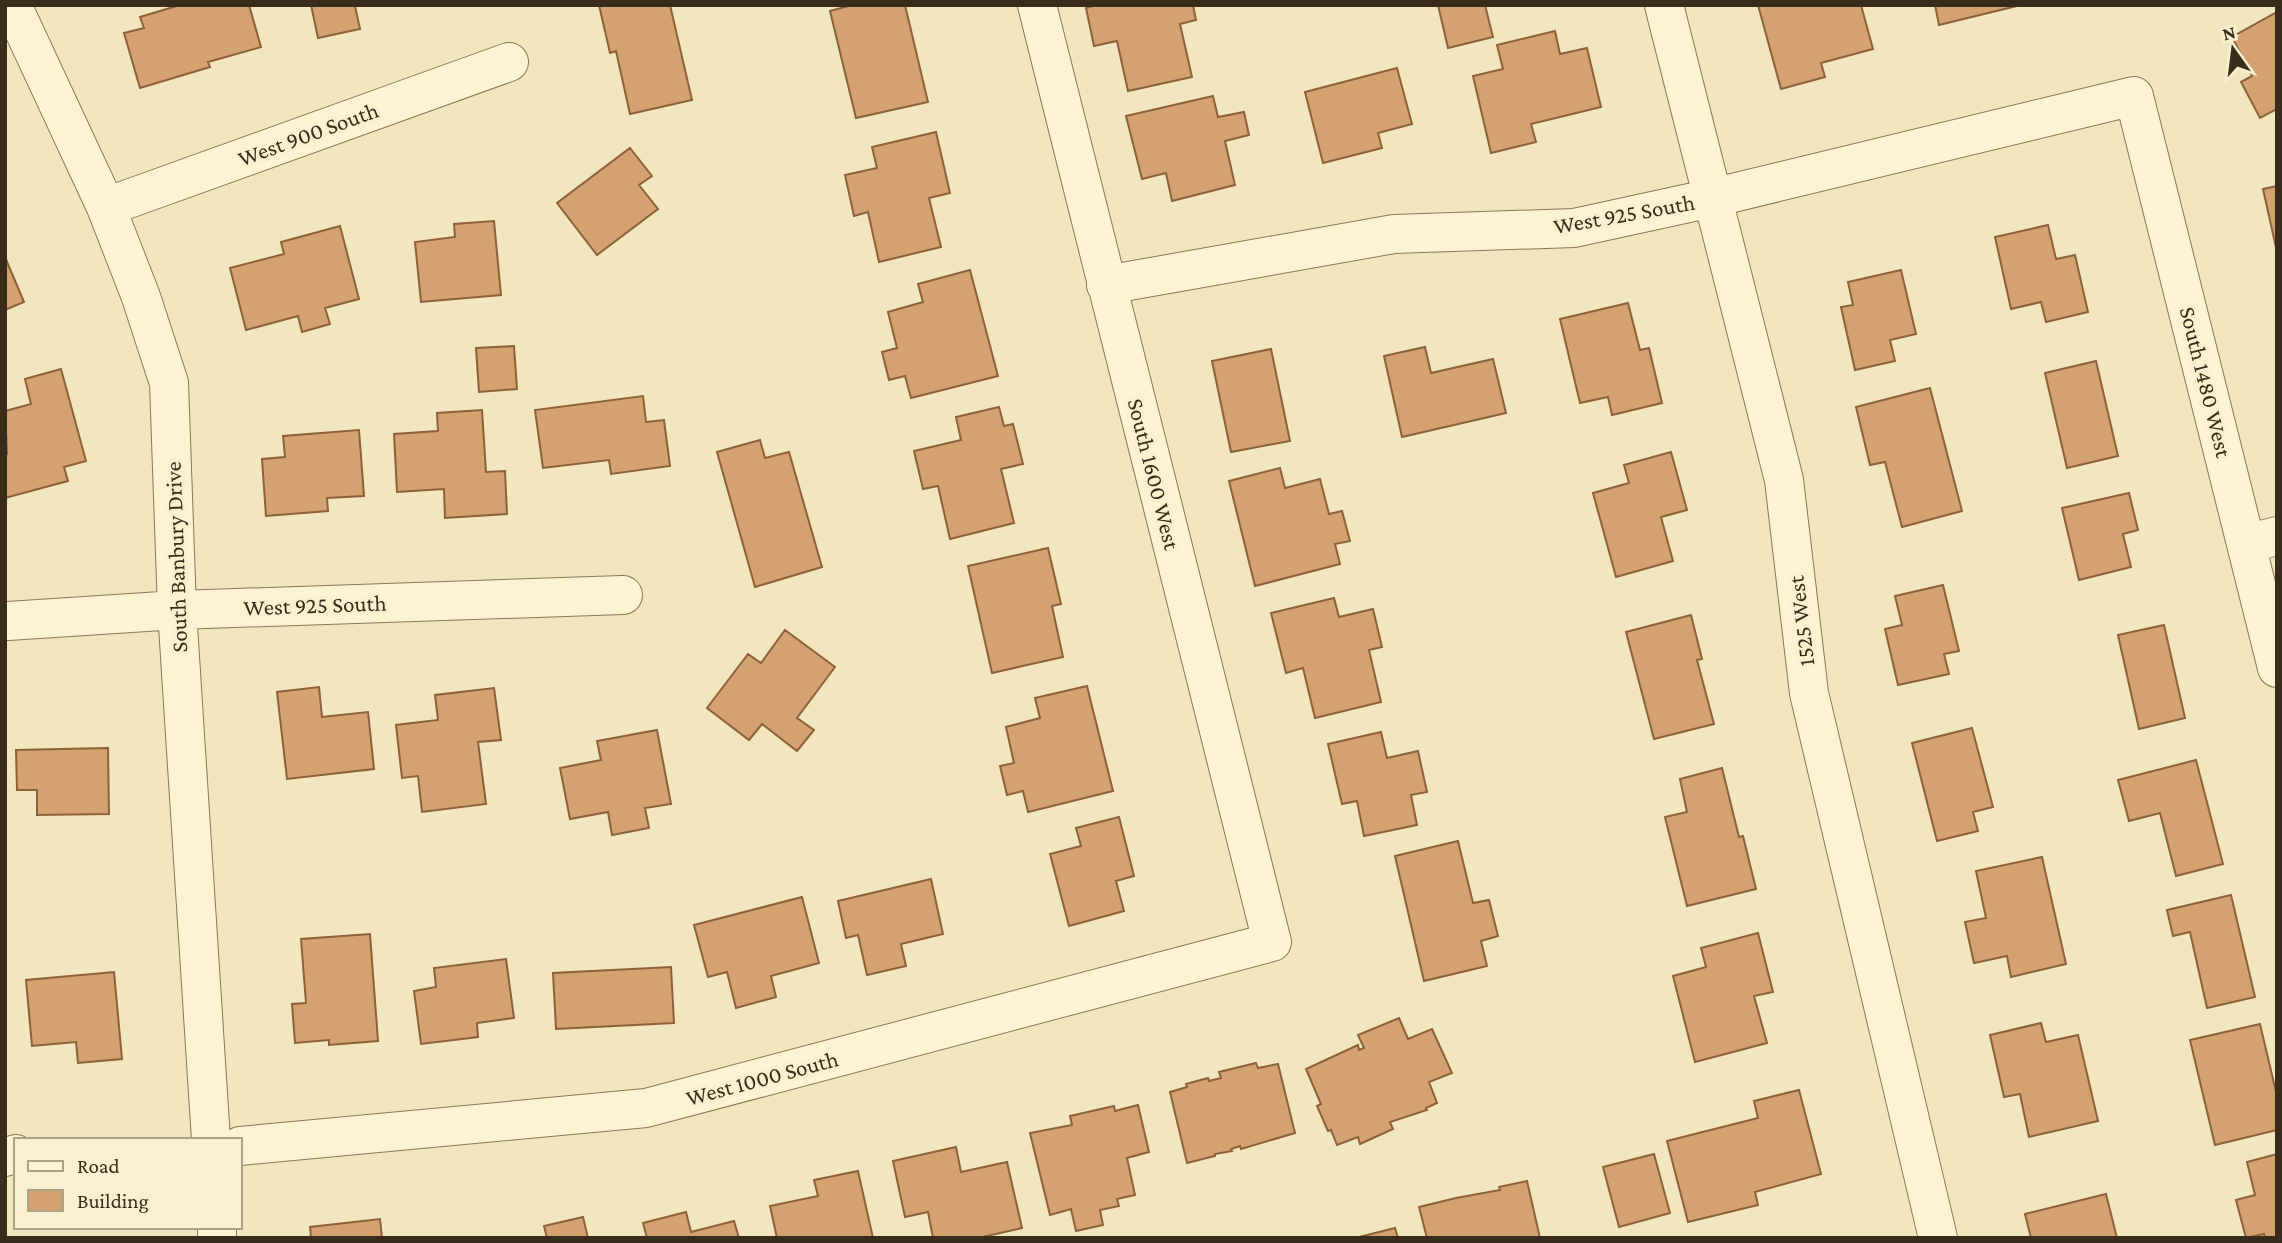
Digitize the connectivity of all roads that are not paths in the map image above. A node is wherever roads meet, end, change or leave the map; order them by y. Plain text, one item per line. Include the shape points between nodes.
1 (12, 5) edge
2 (1037, 5) edge
3 (1664, 5) edge
4 (509, 62) dead end
5 (2134, 96) joint
6 (1712, 198) junction
7 (106, 207) junction
8 (1106, 285) junction
9 (2261, 540) edge
10 (623, 595) dead end
11 (177, 610) junction
12 (8, 621) dead end
13 (2277, 668) edge
14 (1272, 942) joint
15 (211, 1138) edge
16 (242, 1146) edge
17 (1938, 1238) edge

1 - 7 street, South Banbury Drive
2 - 8 street, South 1600 West
3 - 6 street, 1525 West
4 - 7 street, West 900 South
5 - 6 street, West 925 South
5 - 9 street, South 1480 West
6 - 8 street, West 925 South via 1574,228 1394,234
6 - 17 street, 1525 West via 1784,480 1809,693
7 - 11 street, South Banbury Drive via 169,383
8 - 14 street, South 1600 West
9 - 13 street, South 1480 West
10 - 11 street, West 925 South
11 - 12 street, West 925 South
11 - 15 street, South Banbury Drive
14 - 16 street, West 1000 South via 646,1108

